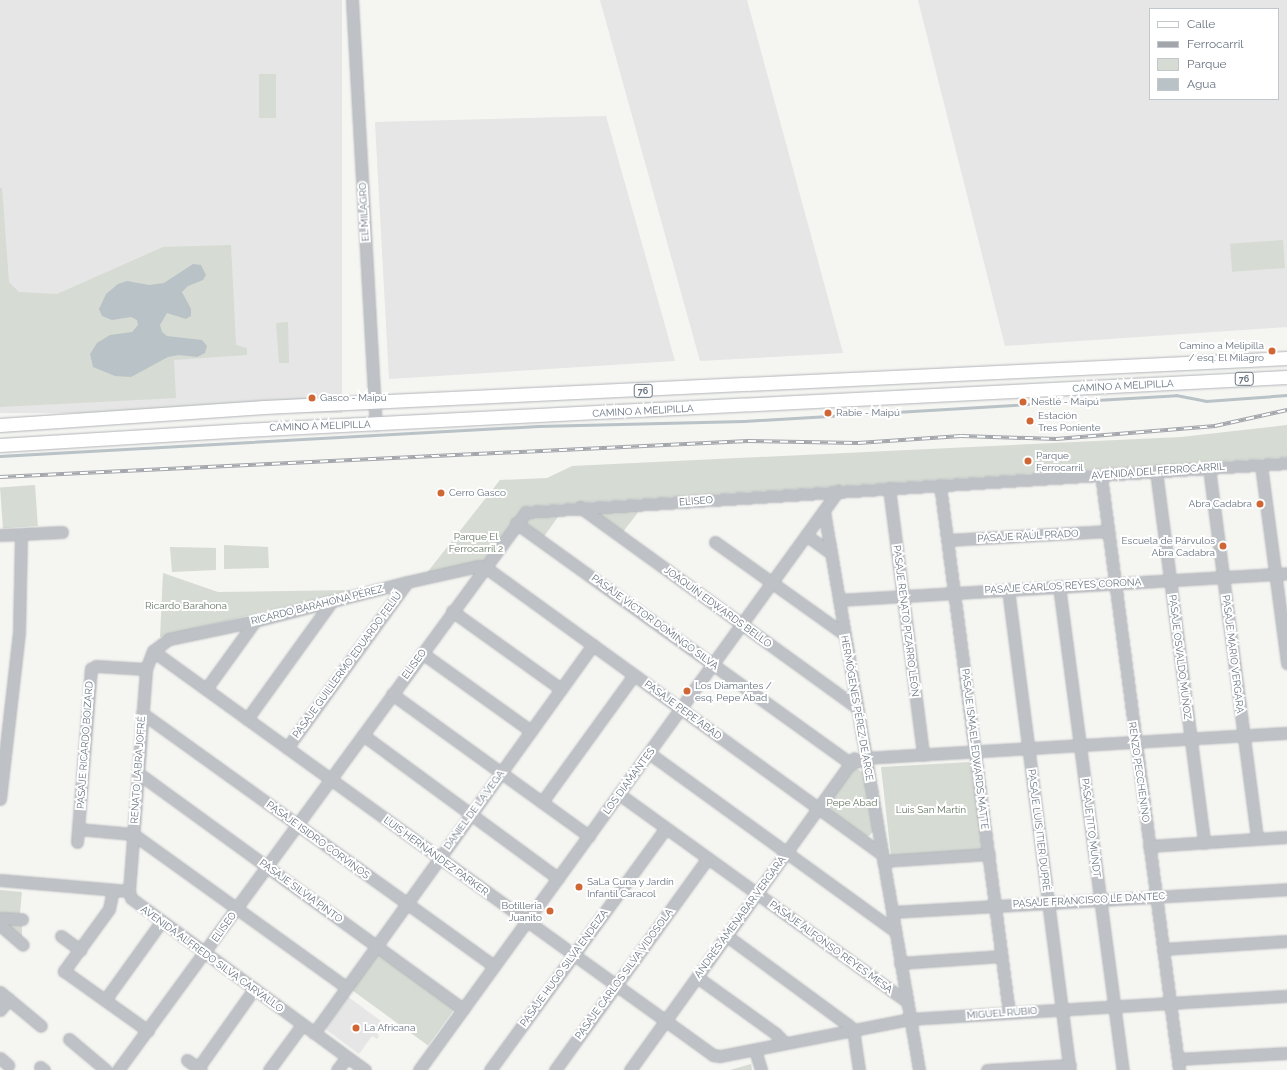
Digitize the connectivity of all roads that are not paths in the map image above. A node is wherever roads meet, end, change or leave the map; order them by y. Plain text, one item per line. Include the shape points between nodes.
1 (352, 0) edge
2 (1287, 358) edge
3 (1287, 377) edge
4 (758, 385) junction
5 (673, 389) junction
6 (487, 398) junction
7 (375, 403) junction
8 (758, 405) junction
9 (675, 409) junction
10 (489, 418) junction
11 (376, 424) junction
12 (0, 425) edge
13 (0, 445) edge
14 (1287, 463) edge
15 (1261, 465) junction
16 (1209, 468) junction
17 (1156, 471) junction
18 (1101, 475) junction
19 (940, 485) junction
20 (889, 488) junction
21 (838, 491) junction
22 (580, 507) junction
23 (824, 511) junction
24 (516, 523) junction
25 (1108, 531) junction
26 (62, 532) dead end
27 (21, 534) junction
28 (0, 535) edge
29 (806, 535) junction
30 (948, 540) junction
31 (715, 542) dead end
32 (831, 553) junction
33 (485, 567) junction
34 (1281, 573) edge
35 (1223, 577) junction
36 (1170, 580) junction
37 (407, 582) junction
38 (772, 583) junction
39 (1115, 583) junction
40 (1059, 586) junction
41 (1008, 589) junction
42 (955, 593) junction
43 (902, 596) junction
44 (838, 600) junction
45 (332, 601) junction
46 (452, 611) junction
47 (255, 621) junction
48 (742, 624) junction
49 (844, 634) junction
50 (593, 645) junction
51 (153, 651) junction
52 (422, 653) junction
53 (1287, 663) edge
54 (713, 664) junction
55 (146, 669) junction
56 (634, 675) junction
57 (206, 689) junction
58 (561, 689) junction
59 (392, 694) junction
60 (856, 707) junction
61 (681, 709) junction
62 (142, 713) junction
63 (247, 719) junction
64 (531, 731) junction
65 (1287, 733) edge
66 (363, 735) junction
67 (1243, 735) junction
68 (1191, 739) junction
69 (1135, 742) junction
70 (1080, 745) junction
71 (863, 746) junction
72 (287, 748) junction
73 (1029, 748) junction
74 (975, 752) junction
75 (649, 753) junction
76 (923, 755) junction
77 (865, 758) junction
78 (850, 764) junction
79 (138, 773) junction
80 (501, 773) junction
81 (331, 780) junction
82 (619, 794) junction
83 (0, 799) edge
84 (542, 802) junction
85 (819, 808) junction
86 (471, 814) junction
87 (298, 825) junction
88 (666, 828) junction
89 (78, 830) junction
90 (133, 834) junction
91 (589, 836) junction
92 (1287, 837) edge
93 (1257, 839) junction
94 (77, 842) dead end
95 (1204, 842) junction
96 (1149, 846) junction
97 (787, 853) junction
98 (988, 854) junction
99 (439, 858) junction
100 (708, 858) junction
101 (882, 858) junction
102 (268, 867) junction
103 (558, 878) junction
104 (0, 880) edge
105 (1287, 889) edge
106 (113, 890) junction
107 (129, 891) junction
108 (757, 894) junction
109 (1156, 896) junction
110 (1100, 900) junction
111 (1049, 903) junction
112 (407, 904) junction
113 (995, 906) junction
114 (238, 908) junction
115 (892, 912) junction
116 (0, 918) edge
117 (22, 919) dead end
118 (161, 922) junction
119 (527, 922) junction
120 (0, 925) edge
121 (895, 931) junction
122 (61, 936) dead end
123 (727, 936) junction
124 (1287, 941) edge
125 (23, 945) dead end
126 (376, 946) junction
127 (1163, 949) junction
128 (80, 950) junction
129 (205, 954) junction
130 (573, 955) junction
131 (1002, 956) junction
132 (900, 963) junction
133 (494, 966) junction
134 (697, 977) junction
135 (616, 986) junction
136 (346, 987) junction
137 (254, 989) junction
138 (0, 992) edge
139 (1287, 996) edge
140 (9, 999) junction
141 (105, 1000) junction
142 (907, 1002) junction
143 (1170, 1002) junction
144 (1114, 1006) junction
145 (463, 1009) junction
146 (1062, 1009) junction
147 (0, 1010) edge
148 (1009, 1013) junction
149 (910, 1019) junction
150 (665, 1022) junction
151 (302, 1024) junction
152 (41, 1026) dead end
153 (853, 1029) junction
154 (148, 1031) junction
155 (314, 1033) junction
156 (69, 1039) dead end
157 (785, 1044) junction
158 (755, 1050) junction
159 (1287, 1052) edge
160 (720, 1056) joint
161 (347, 1057) junction
162 (187, 1060) dead end
163 (1178, 1064) edge
164 (1070, 1067) edge
165 (199, 1069) edge
166 (106, 1070) edge
167 (118, 1070) edge
168 (270, 1070) edge
169 (337, 1070) edge
170 (365, 1070) edge
171 (419, 1070) edge
172 (490, 1070) edge
173 (555, 1070) edge
174 (630, 1070) edge
175 (761, 1070) edge
176 (859, 1070) edge
177 (919, 1070) edge
178 (988, 1070) edge
179 (1123, 1070) edge

1 - 7 street, EL MILAGRO
2 - 4 main road, CAMINO A MELIPILLA / 76
3 - 8 main road, CAMINO A MELIPILLA / 76
4 - 5 main road, CAMINO A MELIPILLA / 76
4 - 8 main road
5 - 6 main road, CAMINO A MELIPILLA / 76
5 - 9 main road
6 - 7 main road, CAMINO A MELIPILLA / 76
6 - 10 main road
7 - 11 street, EL MILAGRO
7 - 12 main road, CAMINO A MELIPILLA / 76 via 264,407
8 - 9 main road, CAMINO A MELIPILLA / 76
9 - 10 main road, CAMINO A MELIPILLA / 76
10 - 11 main road, CAMINO A MELIPILLA / 76
11 - 13 main road, CAMINO A MELIPILLA / 76
14 - 15 street, AVENIDA DEL FERROCARRIL
15 - 16 street, AVENIDA DEL FERROCARRIL
15 - 34 street
16 - 17 street, AVENIDA DEL FERROCARRIL
16 - 35 street, PASAJE MARIO VERGARA
17 - 18 street, AVENIDA DEL FERROCARRIL
17 - 36 street, PASAJE OSVALDO MUÑOZ
18 - 19 street, AVENIDA DEL FERROCARRIL
18 - 25 street, RENZO PECCHENINO
19 - 20 street, AVENIDA DEL FERROCARRIL
19 - 30 street, PASAJE ISMAEL EDWARDS MATTE
20 - 21 street, AVENIDA DEL FERROCARRIL
20 - 43 street, PASAJE RENATO PIZARRO LEÓN
21 - 22 street, ELISEO
21 - 23 street, LOS DIAMANTES
22 - 24 street, ELISEO via 532,509
22 - 48 street, JOAQUÍN EDWARDS BELLO
23 - 29 street, LOS DIAMANTES
23 - 32 street, HERMÓGENES PÉREZ DE ARCE
24 - 33 street, ELISEO
24 - 54 street, PASAJE VÍCTOR DOMINGO SILVA
25 - 30 street, PASAJE RAÚL PRADO
25 - 39 street, RENZO PECCHENINO
26 - 27 street
27 - 28 street
27 - 83 street via 19,631
29 - 32 street
29 - 38 street, LOS DIAMANTES
30 - 42 street, PASAJE ISMAEL EDWARDS MATTE
31 - 38 street
32 - 44 street, HERMÓGENES PÉREZ DE ARCE
33 - 37 street, RICARDO BARAHONA PÉREZ
33 - 46 street, ELISEO
33 - 50 street, PASAJE PEPE ABAD
34 - 35 street, PASAJE CARLOS REYES CORONA
34 - 53 street
35 - 36 street, PASAJE CARLOS REYES CORONA
35 - 67 street, PASAJE MARIO VERGARA
36 - 39 street, PASAJE CARLOS REYES CORONA
36 - 68 street, PASAJE OSVALDO MUÑOZ
37 - 45 street, RICARDO BARAHONA PÉREZ
37 - 72 street, PASAJE GUILLERMO EDUARDO FELIÚ
38 - 48 street, LOS DIAMANTES
38 - 49 street
39 - 40 street, PASAJE CARLOS REYES CORONA
39 - 69 street, RENZO PECCHENINO
40 - 41 street, PASAJE CARLOS REYES CORONA
40 - 70 street, PASAJE TITO MUNDT
41 - 42 street, PASAJE CARLOS REYES CORONA
41 - 73 street, PASAJE LUIS ITIER DUPRÉ
42 - 43 street, PASAJE CARLOS REYES CORONA
42 - 74 street, PASAJE ISMAEL EDWARDS MATTE
43 - 44 street, PASAJE CARLOS REYES CORONA
43 - 76 street, PASAJE RENATO PIZARRO LEÓN
44 - 49 street, HERMÓGENES PÉREZ DE ARCE
45 - 47 street, RICARDO BARAHONA PÉREZ
45 - 63 street
46 - 52 street, ELISEO
46 - 58 street
47 - 51 street, RICARDO BARAHONA PÉREZ via 174,637
47 - 57 street
48 - 54 street, LOS DIAMANTES
48 - 60 street, JOAQUÍN EDWARDS BELLO
49 - 60 street, HERMÓGENES PÉREZ DE ARCE
50 - 56 street, PASAJE PEPE ABAD
50 - 58 street, DANIEL DE LA VEGA
51 - 55 street, RENATO LABRA JOFRÉ
51 - 57 street, LUIS HERNÁNDEZ PARKER
52 - 59 street, ELISEO
52 - 64 street
54 - 61 street, LOS DIAMANTES
54 - 78 street, PASAJE VÍCTOR DOMINGO SILVA
55 - 62 street, RENATO LABRA JOFRÉ
55 - 89 street, PASAJE RICARDO BOIZARD via 96,666 90,669
56 - 61 street, PASAJE PEPE ABAD
56 - 84 street
57 - 63 street, LUIS HERNÁNDEZ PARKER
58 - 64 street, DANIEL DE LA VEGA
59 - 66 street, ELISEO
59 - 80 street
60 - 71 street, HERMÓGENES PÉREZ DE ARCE
61 - 75 street, LOS DIAMANTES
61 - 85 street, PASAJE PEPE ABAD
62 - 79 street, RENATO LABRA JOFRÉ
62 - 87 street, PASAJE ISIDRO CORVINOS
63 - 72 street, LUIS HERNÁNDEZ PARKER
64 - 80 street, DANIEL DE LA VEGA
65 - 67 street
66 - 81 street, ELISEO
66 - 86 street
67 - 68 street
67 - 93 street, PASAJE MARIO VERGARA
68 - 69 street
68 - 95 street, PASAJE OSVALDO MUÑOZ
69 - 70 street
69 - 96 street, RENZO PECCHENINO
70 - 73 street
70 - 110 street, PASAJE TITO MUNDT
71 - 77 street, HERMÓGENES PÉREZ DE ARCE
71 - 78 street, ANDRÉS AMENABAR VERGARA
72 - 81 street, LUIS HERNÁNDEZ PARKER
73 - 74 street
73 - 111 street, PASAJE LUIS ITIER DUPRÉ
74 - 76 street
74 - 98 street, PASAJE ISMAEL EDWARDS MATTE
75 - 82 street, LOS DIAMANTES
75 - 97 street
76 - 77 street
77 - 78 street
77 - 101 street, HERMÓGENES PÉREZ DE ARCE
78 - 85 street, ANDRÉS AMENABAR VERGARA
79 - 90 street, RENATO LABRA JOFRÉ
79 - 102 street, PASAJE SILVIA PINTO
80 - 84 street
80 - 86 street, DANIEL DE LA VEGA
81 - 87 street, ELISEO
81 - 99 street, LUIS HERNÁNDEZ PARKER
82 - 88 street, PASAJE ALFONSO REYES MESA
82 - 91 street, LOS DIAMANTES
84 - 91 street
85 - 97 street, ANDRÉS AMENABAR VERGARA
85 - 101 street, PASAJE PEPE ABAD
86 - 99 street, DANIEL DE LA VEGA
86 - 103 street
87 - 102 street, ELISEO
87 - 112 street, PASAJE ISIDRO CORVINOS
88 - 100 street, PASAJE ALFONSO REYES MESA
88 - 130 street, PASAJE HUGO SILVA ENDEIZA
89 - 90 street
89 - 94 street, PASAJE RICARDO BOIZARD
90 - 107 street, RENATO LABRA JOFRÉ
90 - 114 street
91 - 103 street, LOS DIAMANTES
92 - 93 street
93 - 95 street
95 - 96 street
96 - 109 street, RENZO PECCHENINO
97 - 108 street, ANDRÉS AMENABAR VERGARA
97 - 121 street
98 - 101 street
98 - 113 street, PASAJE ISMAEL EDWARDS MATTE
99 - 112 street, DANIEL DE LA VEGA
99 - 119 street, LUIS HERNÁNDEZ PARKER
100 - 108 street, PASAJE ALFONSO REYES MESA
100 - 135 street, PASAJE CARLOS SILVA VIDOSOLA
101 - 115 street, HERMÓGENES PÉREZ DE ARCE
102 - 114 street, ELISEO
102 - 126 street, PASAJE SILVIA PINTO
103 - 119 street, LOS DIAMANTES
104 - 106 street
105 - 109 street, PASAJE FRANCISCO LE DANTEC
106 - 107 street
106 - 128 street via 109,909
107 - 118 street, AVENIDA ALFREDO SILVA CARVALLO via 134,902
108 - 123 street, ANDRÉS AMENABAR VERGARA
108 - 142 street, PASAJE ALFONSO REYES MESA
109 - 110 street, PASAJE FRANCISCO LE DANTEC
109 - 127 street, RENZO PECCHENINO
110 - 111 street, PASAJE FRANCISCO LE DANTEC
110 - 144 street, PASAJE TITO MUNDT
111 - 113 street, PASAJE FRANCISCO LE DANTEC
111 - 146 street, PASAJE LUIS ITIER DUPRÉ
112 - 126 street, DANIEL DE LA VEGA
112 - 133 street, PASAJE ISIDRO CORVINOS
113 - 115 street, PASAJE FRANCISCO LE DANTEC
113 - 131 street, PASAJE ISMAEL EDWARDS MATTE
114 - 129 street, ELISEO
114 - 136 street
115 - 121 street, HERMÓGENES PÉREZ DE ARCE
116 - 117 street
118 - 129 street, AVENIDA ALFREDO SILVA CARVALLO
118 - 141 street
119 - 130 street, LUIS HERNÁNDEZ PARKER
119 - 133 street, LOS DIAMANTES
120 - 125 street
121 - 132 street, HERMÓGENES PÉREZ DE ARCE
122 - 128 street
123 - 134 street, ANDRÉS AMENABAR VERGARA
123 - 153 street
124 - 127 street
126 - 136 street, DANIEL DE LA VEGA
126 - 145 street, PASAJE SILVIA PINTO
127 - 143 street, RENZO PECCHENINO
128 - 141 street via 64,971
129 - 137 street, AVENIDA ALFREDO SILVA CARVALLO
129 - 154 street, ELISEO
130 - 135 street, LUIS HERNÁNDEZ PARKER
130 - 172 street, PASAJE HUGO SILVA ENDEIZA
131 - 132 street
131 - 148 street, PASAJE ISMAEL EDWARDS MATTE
132 - 142 street, HERMÓGENES PÉREZ DE ARCE
133 - 145 street, LOS DIAMANTES
134 - 150 street, ANDRÉS AMENABAR VERGARA
134 - 157 street via 775,1033
135 - 150 street, LUIS HERNÁNDEZ PARKER
135 - 173 street, PASAJE CARLOS SILVA VIDOSOLA
136 - 155 street, DANIEL DE LA VEGA
137 - 151 street, AVENIDA ALFREDO SILVA CARVALLO
137 - 165 street
138 - 140 street
139 - 143 street, MIGUEL RUBIO
140 - 147 street
140 - 152 street
141 - 154 street
142 - 149 street, HERMÓGENES PÉREZ DE ARCE
143 - 144 street, MIGUEL RUBIO
143 - 163 street, RENZO PECCHENINO
144 - 146 street, MIGUEL RUBIO
144 - 179 street, PASAJE TITO MUNDT
145 - 171 street, LOS DIAMANTES
146 - 148 street, MIGUEL RUBIO
146 - 164 street, PASAJE LUIS ITIER DUPRÉ
148 - 149 street, MIGUEL RUBIO
149 - 153 street, MIGUEL RUBIO
149 - 177 street, HERMÓGENES PÉREZ DE ARCE
150 - 160 street, LUIS HERNÁNDEZ PARKER via 708,1053
150 - 174 street, ANDRÉS AMENABAR VERGARA
151 - 155 street, AVENIDA ALFREDO SILVA CARVALLO
151 - 168 street
153 - 157 street, MIGUEL RUBIO
153 - 176 street
154 - 167 street, ELISEO
155 - 161 street, AVENIDA ALFREDO SILVA CARVALLO
156 - 166 street
157 - 158 street, MIGUEL RUBIO
158 - 160 street, MIGUEL RUBIO
158 - 175 street
159 - 163 street
161 - 169 street
161 - 170 street, AVENIDA ALFREDO SILVA CARVALLO
162 - 165 street
164 - 178 street

